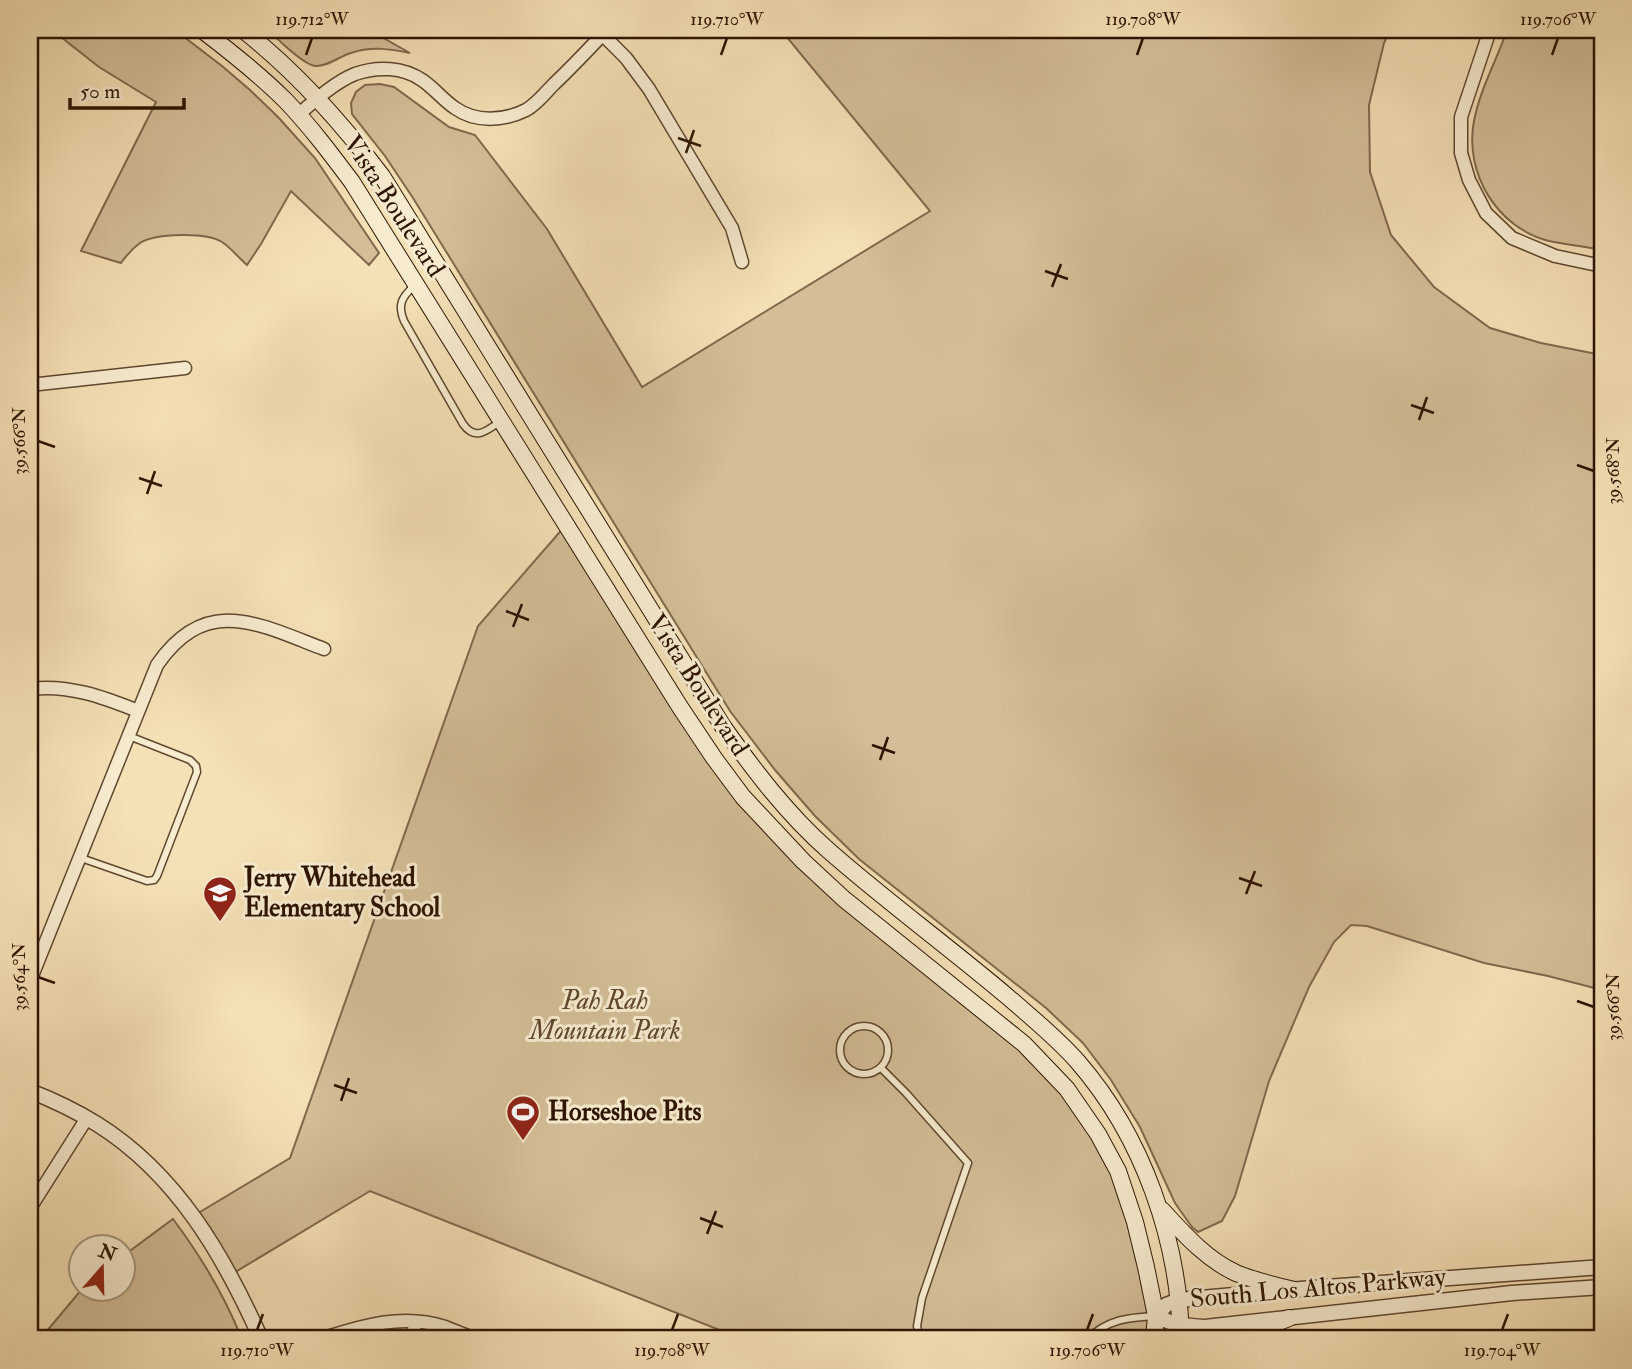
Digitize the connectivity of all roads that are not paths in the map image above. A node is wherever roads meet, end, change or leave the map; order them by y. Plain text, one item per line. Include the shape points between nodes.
1 (202, 30) edge
2 (243, 30) edge
3 (1490, 30) edge
4 (601, 32) edge
5 (318, 98) junction
6 (298, 115) junction
7 (742, 262) dead end
8 (1602, 265) edge
9 (417, 284) junction
10 (185, 368) dead end
11 (30, 385) edge
12 (502, 421) junction
13 (324, 649) dead end
14 (30, 689) edge
15 (138, 711) junction
16 (128, 736) junction
17 (80, 858) junction
18 (30, 981) edge
19 (881, 1068) junction
20 (30, 1091) edge
21 (87, 1118) junction
22 (1157, 1203) junction
23 (30, 1208) edge
24 (1602, 1267) edge
25 (1602, 1287) edge
26 (1294, 1290) junction
27 (1179, 1300) junction
28 (1156, 1316) junction
29 (1289, 1318) junction
30 (415, 1322) junction
31 (1181, 1333) edge
32 (261, 1339) edge
33 (321, 1339) edge
34 (413, 1339) edge
35 (476, 1339) edge
36 (920, 1339) edge
37 (1087, 1339) edge
38 (1154, 1339) edge
39 (1240, 1339) edge

1 - 6 main road, Vista Boulevard
2 - 5 main road, Vista Boulevard
3 - 8 street via 1461,117 1461,153 1469,180 1486,213 1512,238 1555,256
4 - 5 street via 535,104 502,118 476,119 455,109 415,76 391,69 351,75
4 - 7 street via 649,89 732,228
5 - 6 street
5 - 22 main road, Vista Boulevard via 382,176 752,768 826,848 1052,1035 1109,1103
6 - 9 main road, Vista Boulevard via 352,182
9 - 12 main road, Vista Boulevard
9 - 12 lane via 406,293 400,312 463,424 479,434
10 - 11 street
12 - 28 main road, Vista Boulevard via 680,708 743,797 844,899 1024,1044 1067,1089 1118,1171 1135,1222
13 - 15 street via 250,622 212,623 167,650
14 - 15 street via 88,693
15 - 16 street
16 - 17 street
16 - 17 lane via 196,766 157,876 147,881
17 - 18 street
19 - 19 lane via 888,1046 881,1033 859,1027 846,1034 840,1049 844,1065 866,1075
19 - 36 lane via 968,1163 922,1298 917,1326
20 - 21 street
21 - 23 street
21 - 32 street via 127,1145 178,1195 228,1272
22 - 26 main road via 1214,1261 1235,1273
22 - 27 main road, Vista Boulevard
24 - 26 street, South Los Altos Parkway
25 - 29 street, South Los Altos Parkway
26 - 27 street, South Los Altos Parkway
27 - 28 street, South Los Altos Parkway
27 - 31 main road, Vista Boulevard
28 - 31 street, South Los Altos Parkway
28 - 37 lane via 1120,1319
28 - 38 main road, Vista Boulevard
29 - 31 street, South Los Altos Parkway via 1205,1326
29 - 39 main road
30 - 33 street via 370,1324
30 - 34 street
30 - 35 street via 443,1326

